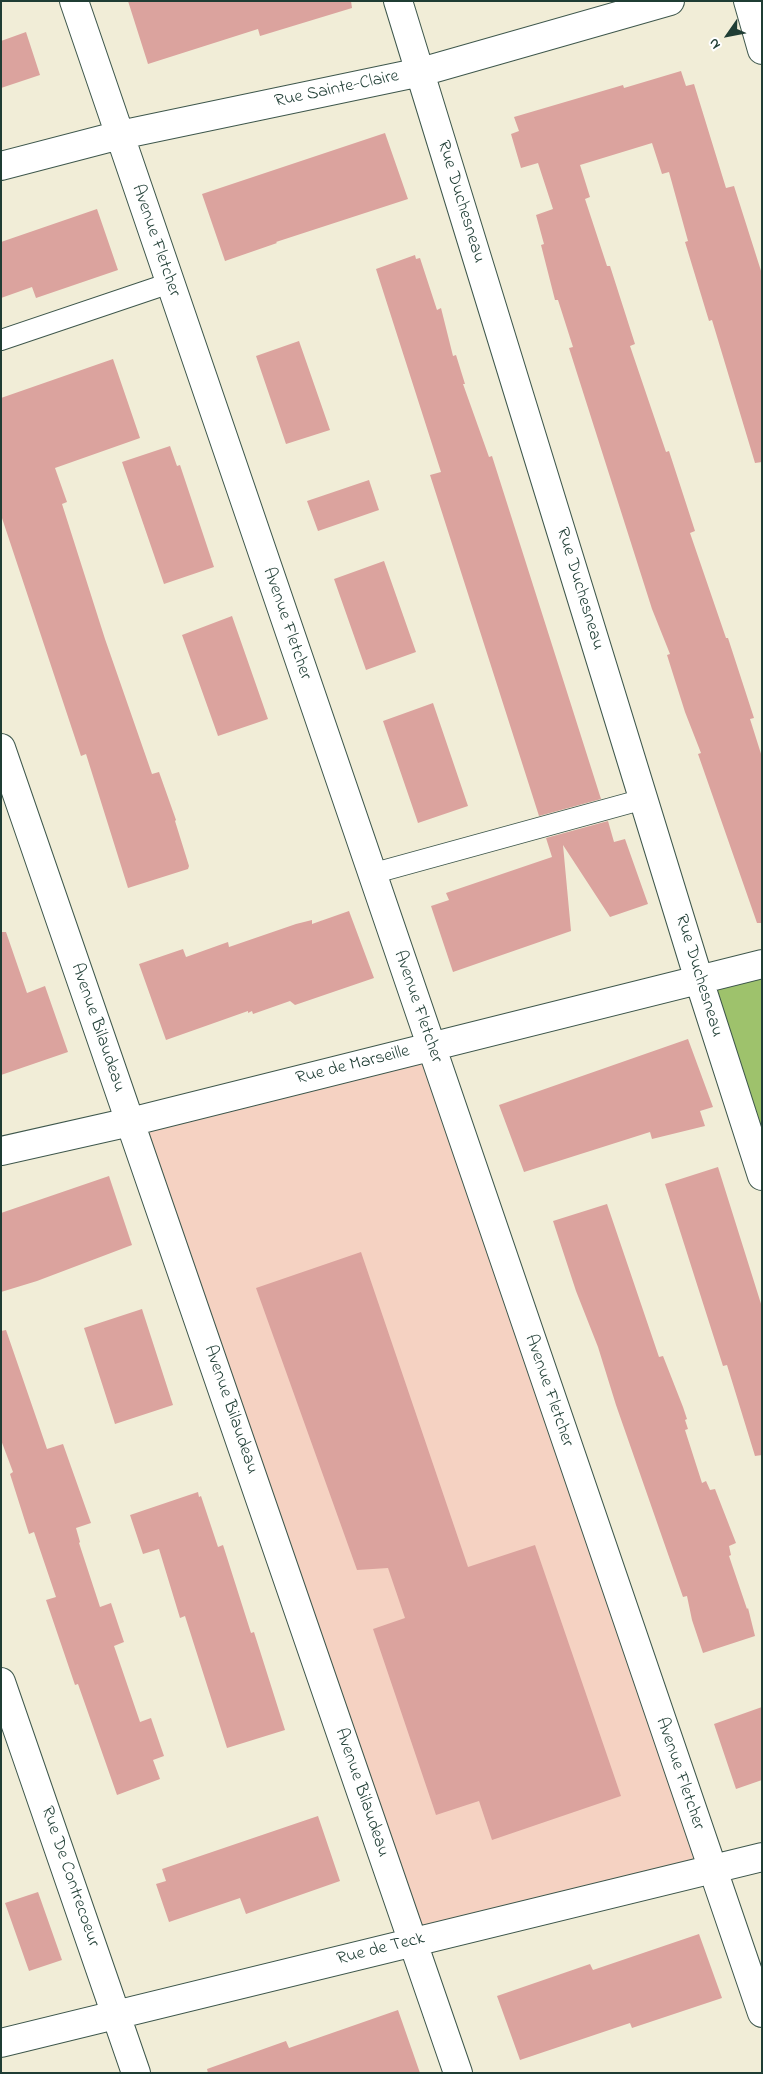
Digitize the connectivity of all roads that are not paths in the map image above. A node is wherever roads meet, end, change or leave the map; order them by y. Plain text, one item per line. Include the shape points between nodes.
1 (74, 1) edge
2 (398, 1) edge
3 (670, 1) edge
4 (748, 1) edge
5 (762, 50) edge
6 (421, 72) junction
7 (120, 135) junction
8 (1, 166) edge
9 (170, 283) junction
10 (1, 340) edge
11 (1, 748) edge
12 (644, 799) junction
13 (371, 874) junction
14 (762, 964) edge
15 (699, 980) junction
16 (431, 1046) junction
17 (130, 1122) junction
18 (1, 1151) edge
19 (762, 1176) edge
20 (1, 1682) edge
21 (762, 1857) edge
22 (711, 1869) junction
23 (412, 1942) junction
24 (762, 2013) edge
25 (116, 2015) junction
26 (1, 2043) edge
27 (136, 2073) edge
28 (458, 2073) edge

1 - 7 street, Avenue Fletcher
2 - 6 street, Rue Duchesneau
3 - 6 street, Rue Sainte-Claire
4 - 5 street
6 - 7 street, Rue Sainte-Claire
6 - 12 street, Rue Duchesneau
7 - 8 street, Rue Sainte-Claire
7 - 9 street, Avenue Fletcher
9 - 10 lane
9 - 13 street, Avenue Fletcher
11 - 17 street, Avenue Bilaudeau
12 - 13 lane
12 - 15 street, Rue Duchesneau
13 - 16 street, Avenue Fletcher
14 - 15 street, Rue de Marseille
15 - 16 street, Rue de Marseille
15 - 19 street, Rue Duchesneau
16 - 17 street, Rue de Marseille
16 - 22 street, Avenue Fletcher
17 - 18 street, Rue de Marseille
17 - 23 street, Avenue Bilaudeau
20 - 25 street, Rue De Contrecoeur
21 - 22 street, Rue de Teck
22 - 23 street, Rue de Teck
22 - 24 street, Avenue Fletcher
23 - 25 street, Rue de Teck
23 - 28 street, Avenue Bilaudeau
25 - 26 street, Rue de Teck
25 - 27 street, Rue De Contrecoeur

